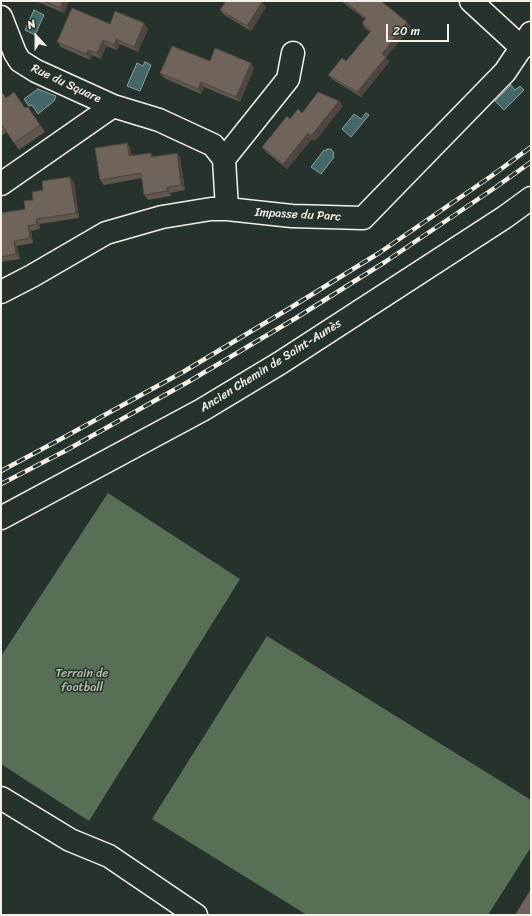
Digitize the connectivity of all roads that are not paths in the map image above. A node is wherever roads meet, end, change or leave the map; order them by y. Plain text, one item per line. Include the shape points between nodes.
1 (471, 1) edge
2 (1, 17) edge
3 (526, 40) edge
4 (293, 53) dead end
5 (113, 106) junction
6 (224, 159) junction
7 (1, 184) edge
8 (531, 198) edge
9 (227, 210) junction
10 (1, 292) edge
11 (1, 518) edge
12 (1, 798) edge
13 (196, 915) edge

1 - 3 street
2 - 5 street, Rue du Square via 20,61 36,71
3 - 9 street, Impasse du Parc via 505,72 363,218 292,216
4 - 6 street via 288,79
5 - 6 street, Rue du Square via 159,120 213,146
5 - 7 street, Rue du Square
6 - 9 street
8 - 11 street, Ancien Chemin de Saint-Aunès via 280,363 202,410
9 - 10 street, Impasse du Parc via 211,209 162,217 106,233
12 - 13 street via 70,840 109,856

